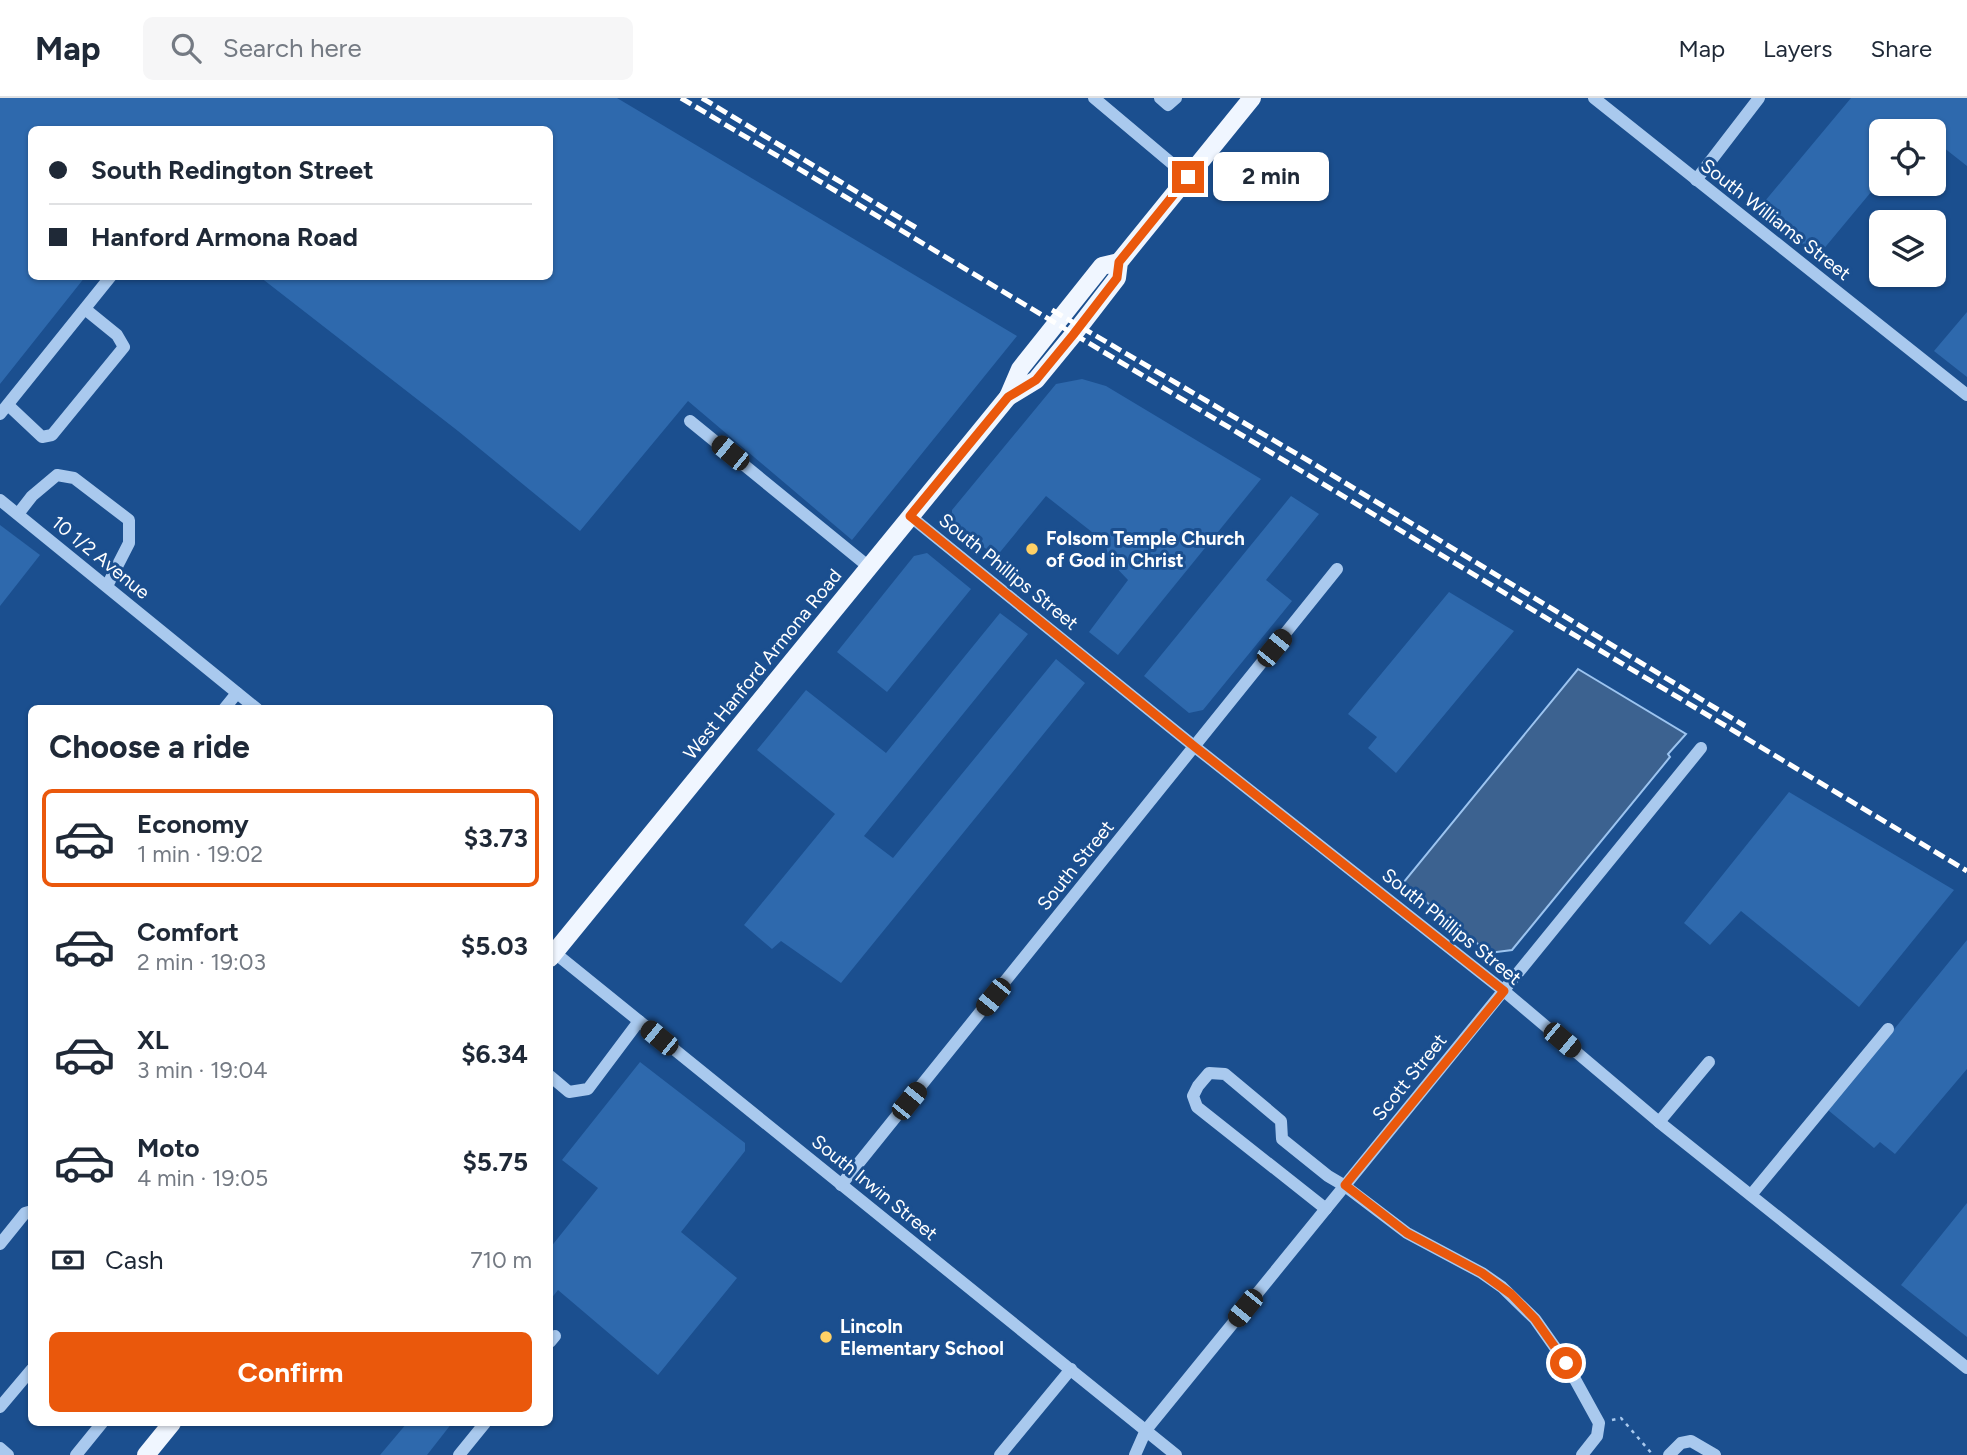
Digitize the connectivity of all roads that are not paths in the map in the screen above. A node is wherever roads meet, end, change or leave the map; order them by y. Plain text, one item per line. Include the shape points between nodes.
1 (1160, 98) edge
2 (1176, 98) edge
3 (1252, 98) edge
4 (1594, 98) edge
5 (1759, 98) edge
6 (1103, 101) edge
7 (1188, 177) junction
8 (1696, 180) junction
9 (108, 280) edge
10 (85, 309) junction
11 (1967, 395) edge
12 (4, 409) edge
13 (690, 421) dead end
14 (0, 500) edge
15 (18, 514) junction
16 (910, 516) junction
17 (869, 567) junction
18 (1337, 569) dead end
19 (107, 586) junction
20 (237, 693) junction
21 (227, 705) edge
22 (252, 705) edge
23 (1195, 747) junction
24 (1701, 748) dead end
25 (553, 951) edge
26 (553, 955) edge
27 (1504, 991) junction
28 (639, 1021) junction
29 (1888, 1028) dead end
30 (1709, 1062) dead end
31 (553, 1079) edge
32 (1659, 1122) junction
33 (841, 1185) junction
34 (1345, 1185) junction
35 (1751, 1195) junction
36 (1326, 1209) junction
37 (28, 1212) edge
38 (0, 1244) edge
39 (1967, 1368) edge
40 (1071, 1369) junction
41 (28, 1374) edge
42 (0, 1407) edge
43 (100, 1426) edge
44 (167, 1426) edge
45 (483, 1426) edge
46 (1146, 1430) junction
47 (0, 1448) edge
48 (8, 1455) edge
49 (76, 1455) edge
50 (146, 1455) edge
51 (459, 1455) edge
52 (1000, 1455) edge
53 (1135, 1455) edge
54 (1176, 1455) edge
55 (1582, 1455) edge
56 (1669, 1455) edge
57 (1715, 1455) edge

1 - 2 street via 1168,105
3 - 7 main road, West Hanford Armona Road
4 - 8 street, South Williams Street
5 - 8 street
6 - 7 street
7 - 16 main road, West Hanford Armona Road via 1119,262 1117,278 1066,344 1036,380 1008,397
8 - 11 street, South Williams Street
9 - 10 street
10 - 12 street
10 - 12 street via 117,335 124,347 116,357 52,435 42,437
13 - 17 street
14 - 15 street, 10 1/2 Avenue
15 - 19 street, 10 1/2 Avenue
15 - 19 street via 57,475 74,478 129,520 129,543
16 - 17 main road, West Hanford Armona Road
16 - 23 street, South Phillips Street
17 - 25 main road, West Hanford Armona Road
18 - 23 street, South Street
19 - 20 street, 10 1/2 Avenue
20 - 21 street
20 - 22 street
23 - 27 street, South Phillips Street
23 - 33 street, South Street
24 - 27 street, Scott Street
26 - 28 street, South Irwin Street
27 - 32 street, South Phillips Street
27 - 34 street, Scott Street
28 - 31 street via 589,1089 569,1092
28 - 33 street, South Irwin Street
29 - 35 street
30 - 32 street
32 - 35 street, South Phillips Street
33 - 40 street, South Irwin Street
34 - 36 street, Scott Street
34 - 36 street via 1282,1139 1282,1121 1225,1074 1209,1073 1198,1086 1193,1096 1197,1107
34 - 55 street via 1407,1233 1482,1273 1535,1319 1599,1423 1597,1436
35 - 39 street, South Phillips Street
36 - 46 street, Scott Street
37 - 38 street
40 - 46 street, South Irwin Street
40 - 52 street
41 - 42 street
43 - 49 street
44 - 50 main road
45 - 51 street
46 - 53 street, Scott Street
46 - 54 street, South Irwin Street
47 - 48 street
56 - 57 street via 1681,1443 1691,1441

